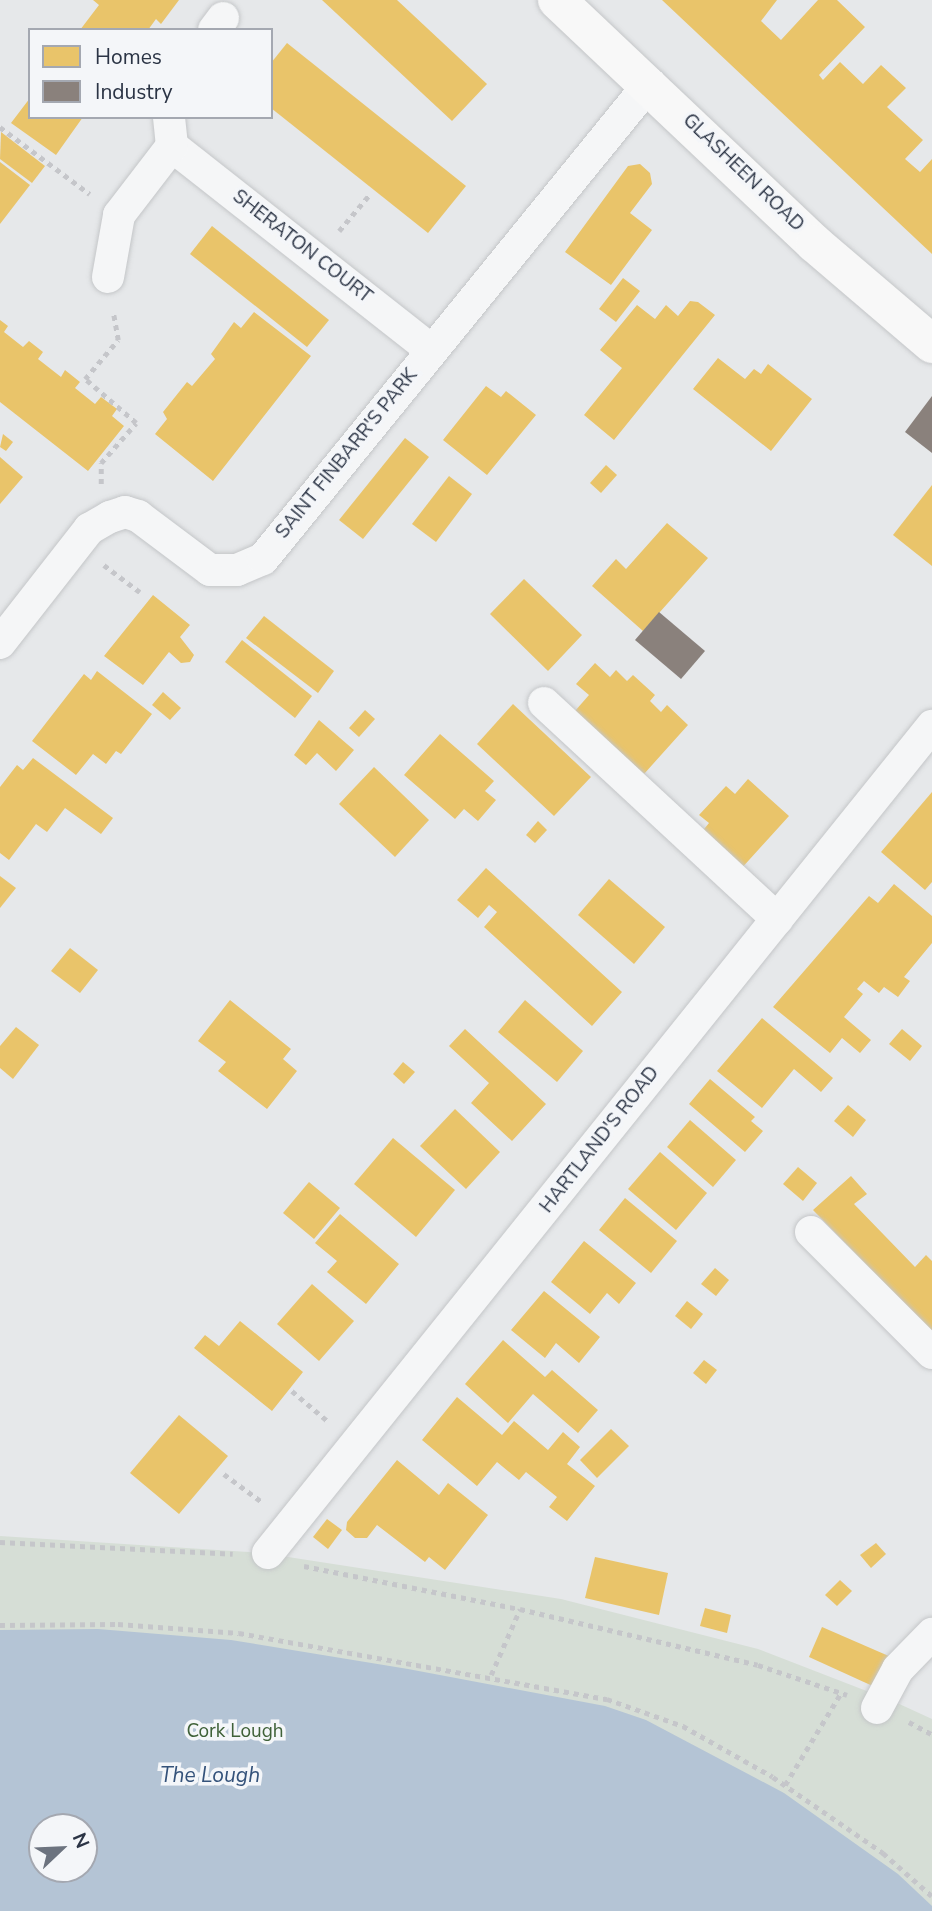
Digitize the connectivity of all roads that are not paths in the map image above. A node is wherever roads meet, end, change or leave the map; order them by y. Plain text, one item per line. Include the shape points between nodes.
1 (557, 0) edge
2 (650, 83) junction
3 (171, 131) edge
4 (108, 277) road end
5 (932, 344) edge
6 (431, 350) junction
7 (0, 643) edge
8 (544, 703) dead end
9 (932, 726) edge
10 (778, 919) junction
11 (811, 1233) dead end
12 (932, 1353) edge
13 (269, 1557) road end
14 (932, 1634) edge
15 (877, 1708) road end

1 - 2 main road, GLASHEEN ROAD
2 - 5 main road, GLASHEEN ROAD via 816,244
2 - 6 street, SAINT FINBARR'S PARK
3 - 4 street, SHERATON COURT via 119,215
3 - 6 street, SHERATON COURT
6 - 7 street, SAINT FINBARR'S PARK via 263,559 251,567 209,570 138,516 125,512 89,529
8 - 10 street
9 - 10 street, HARTLAND'S ROAD
10 - 13 street, HARTLAND'S ROAD
11 - 12 street
14 - 15 street via 898,1669

